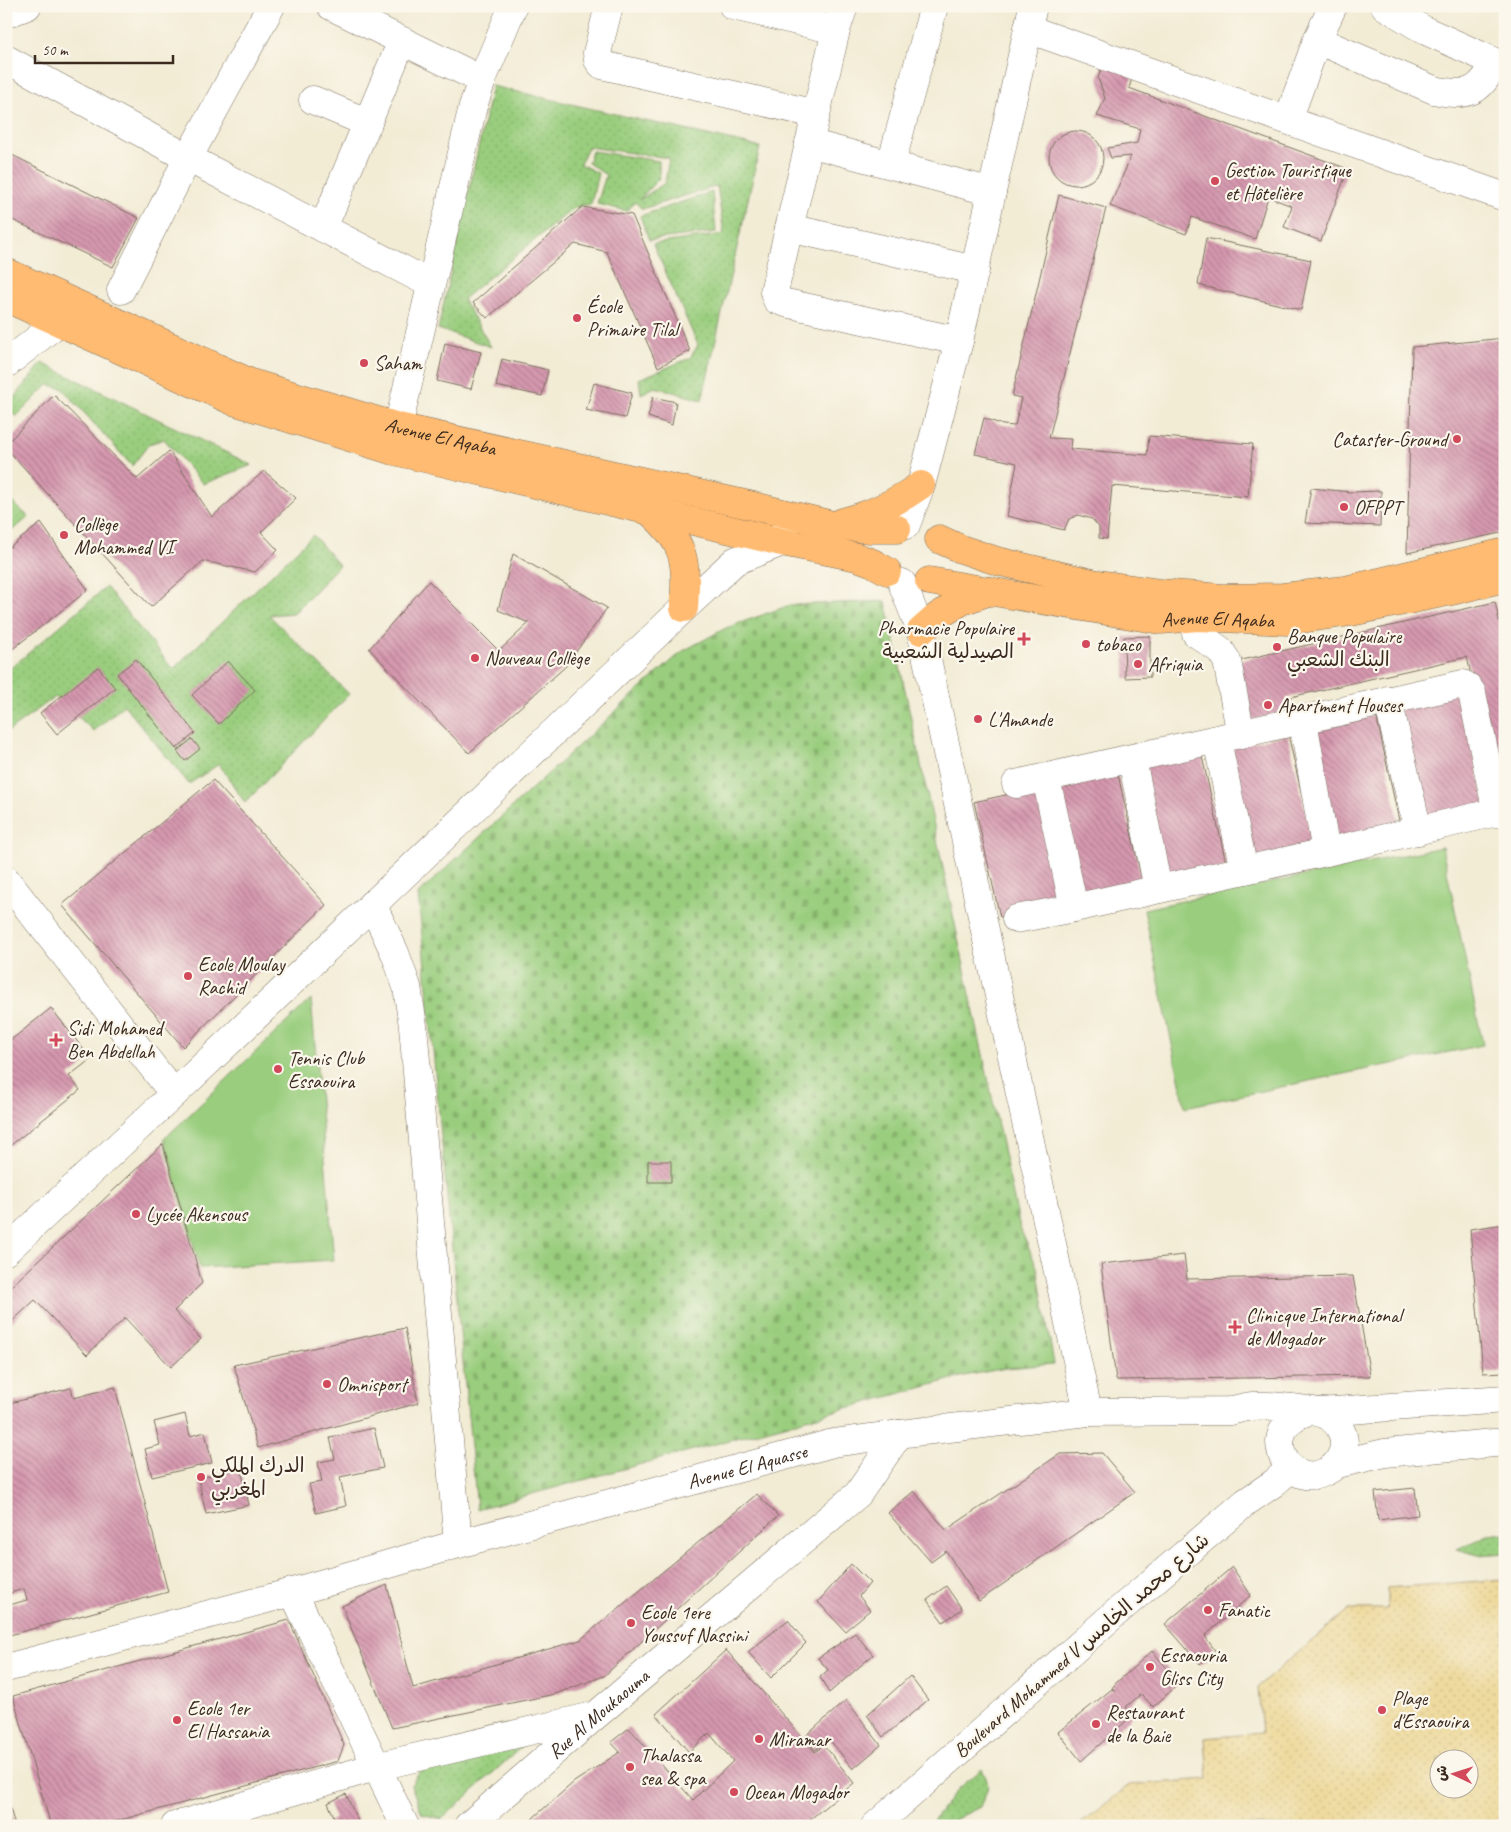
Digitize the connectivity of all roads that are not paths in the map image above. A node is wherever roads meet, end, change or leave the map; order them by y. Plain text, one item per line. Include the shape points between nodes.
1 (27, 6) edge
2 (271, 6) edge
3 (331, 6) edge
4 (513, 6) edge
5 (609, 6) edge
6 (733, 6) edge
7 (934, 6) edge
8 (1332, 6) edge
9 (1385, 6) edge
10 (6, 14) edge
11 (840, 18) edge
12 (1030, 18) edge
13 (1318, 40) junction
14 (402, 41) junction
15 (1500, 54) edge
16 (6, 59) edge
17 (482, 80) junction
18 (313, 100) dead end
19 (816, 114) junction
20 (1288, 120) junction
21 (368, 123) junction
22 (809, 142) junction
23 (188, 158) junction
24 (891, 164) junction
25 (992, 192) junction
26 (1505, 196) edge
27 (323, 228) junction
28 (789, 228) junction
29 (975, 270) junction
30 (6, 272) edge
31 (431, 284) junction
32 (121, 290) dead end
33 (6, 298) edge
34 (69, 314) junction
35 (959, 341) junction
36 (6, 364) edge
37 (394, 438) junction
38 (921, 485) junction
39 (749, 504) junction
40 (648, 510) junction
41 (788, 514) junction
42 (833, 525) junction
43 (917, 531) junction
44 (742, 532) junction
45 (782, 542) junction
46 (1505, 552) edge
47 (735, 561) junction
48 (1505, 578) edge
49 (910, 580) junction
50 (991, 590) junction
51 (684, 608) junction
52 (1198, 617) junction
53 (921, 631) junction
54 (1388, 700) junction
55 (1303, 721) junction
56 (1229, 737) junction
57 (1132, 759) junction
58 (1046, 778) junction
59 (1016, 784) dead end
60 (1501, 812) edge
61 (1418, 831) junction
62 (1326, 852) junction
63 (1244, 870) junction
64 (6, 880) edge
65 (1158, 889) junction
66 (372, 904) junction
67 (1074, 908) junction
68 (1016, 919) dead end
69 (174, 1094) junction
70 (6, 1251) edge
71 (1492, 1400) edge
72 (1221, 1411) junction
73 (1088, 1412) junction
74 (1314, 1412) junction
75 (899, 1434) junction
76 (1494, 1442) edge
77 (1286, 1459) junction
78 (1337, 1464) junction
79 (458, 1544) junction
80 (293, 1592) junction
81 (6, 1668) edge
82 (595, 1716) junction
83 (375, 1767) junction
84 (175, 1826) edge
85 (404, 1826) edge
86 (468, 1826) edge
87 (875, 1826) edge

1 - 10 street
2 - 23 street
3 - 14 street
4 - 17 street
5 - 19 street via 597,54 602,65
6 - 11 street
7 - 24 street
8 - 13 street
9 - 15 street via 1424,30
11 - 19 street
12 - 20 street
12 - 25 street
13 - 15 street via 1434,90 1454,95 1477,88 1486,80
13 - 20 street
14 - 17 street
14 - 21 street
16 - 23 street
17 - 31 street
18 - 21 street
19 - 22 street
20 - 26 street
21 - 27 street
22 - 24 street
22 - 28 street
23 - 27 street
23 - 32 street
24 - 25 street
25 - 29 street
27 - 31 street
28 - 29 street
28 - 35 street via 774,292 777,300
29 - 35 street
30 - 34 main road, Avenue El Aqaba
31 - 37 street
33 - 34 main road, Avenue El Aqaba
34 - 36 street
34 - 37 main road, Avenue El Aqaba
35 - 38 street
37 - 39 main road, Avenue El Aqaba
37 - 40 main road, Avenue El Aqaba
38 - 42 main road via 892,504
38 - 43 street
39 - 41 main road, Avenue El Aqaba
39 - 44 street
40 - 44 main road, Avenue El Aqaba
40 - 51 main road via 667,527 680,548 686,576
41 - 42 main road, Avenue El Aqaba
41 - 45 street
42 - 43 main road, Avenue El Aqaba
43 - 46 main road, Avenue El Aqaba via 997,562 1092,583 1222,598 1283,597 1345,590
43 - 49 main road via 943,548 944,558 936,575
43 - 49 main road via 890,535 883,553 884,562
44 - 45 main road, Avenue El Aqaba
44 - 47 street
45 - 47 street
45 - 49 main road, Avenue El Aqaba via 857,557
47 - 51 street
48 - 52 main road, Avenue El Aqaba via 1351,612 1287,621
49 - 50 main road, Avenue El Aqaba
49 - 53 street
50 - 52 main road, Avenue El Aqaba via 1160,620
50 - 53 main road via 962,601
51 - 66 street
52 - 56 street via 1196,632 1220,650 1227,661
53 - 73 street
54 - 55 street
54 - 60 street via 1458,684 1468,687
54 - 61 street
55 - 56 street
55 - 62 street
56 - 57 street
56 - 63 street
57 - 58 street
57 - 65 street
58 - 59 street
58 - 67 street
60 - 61 street
61 - 62 street
62 - 63 street
63 - 65 street
64 - 69 street
65 - 67 street
66 - 69 street
66 - 79 street via 407,987
67 - 68 street
69 - 70 street
71 - 74 street
71 - 76 street
72 - 73 street, Avenue El Aquasse
72 - 74 street via 1277,1406
72 - 77 street via 1253,1422 1268,1432
73 - 75 street, Avenue El Aquasse
74 - 77 street via 1298,1414 1289,1420 1281,1435
74 - 78 street via 1330,1416 1343,1434 1342,1455
75 - 79 street, Avenue El Aquasse via 833,1443
75 - 82 street, Rue Al Moukaouma via 858,1494
76 - 78 street via 1384,1453
77 - 78 street via 1300,1473 1310,1476 1320,1475
77 - 87 street, Boulevard Mohammed V شارع محمد الخامس via 1274,1484 1246,1502 1111,1617
79 - 80 street, Avenue El Aquasse
80 - 81 street, Avenue El Aquasse
80 - 83 street
82 - 83 street
82 - 86 street, Rue Al Moukaouma
83 - 84 street
83 - 85 street

